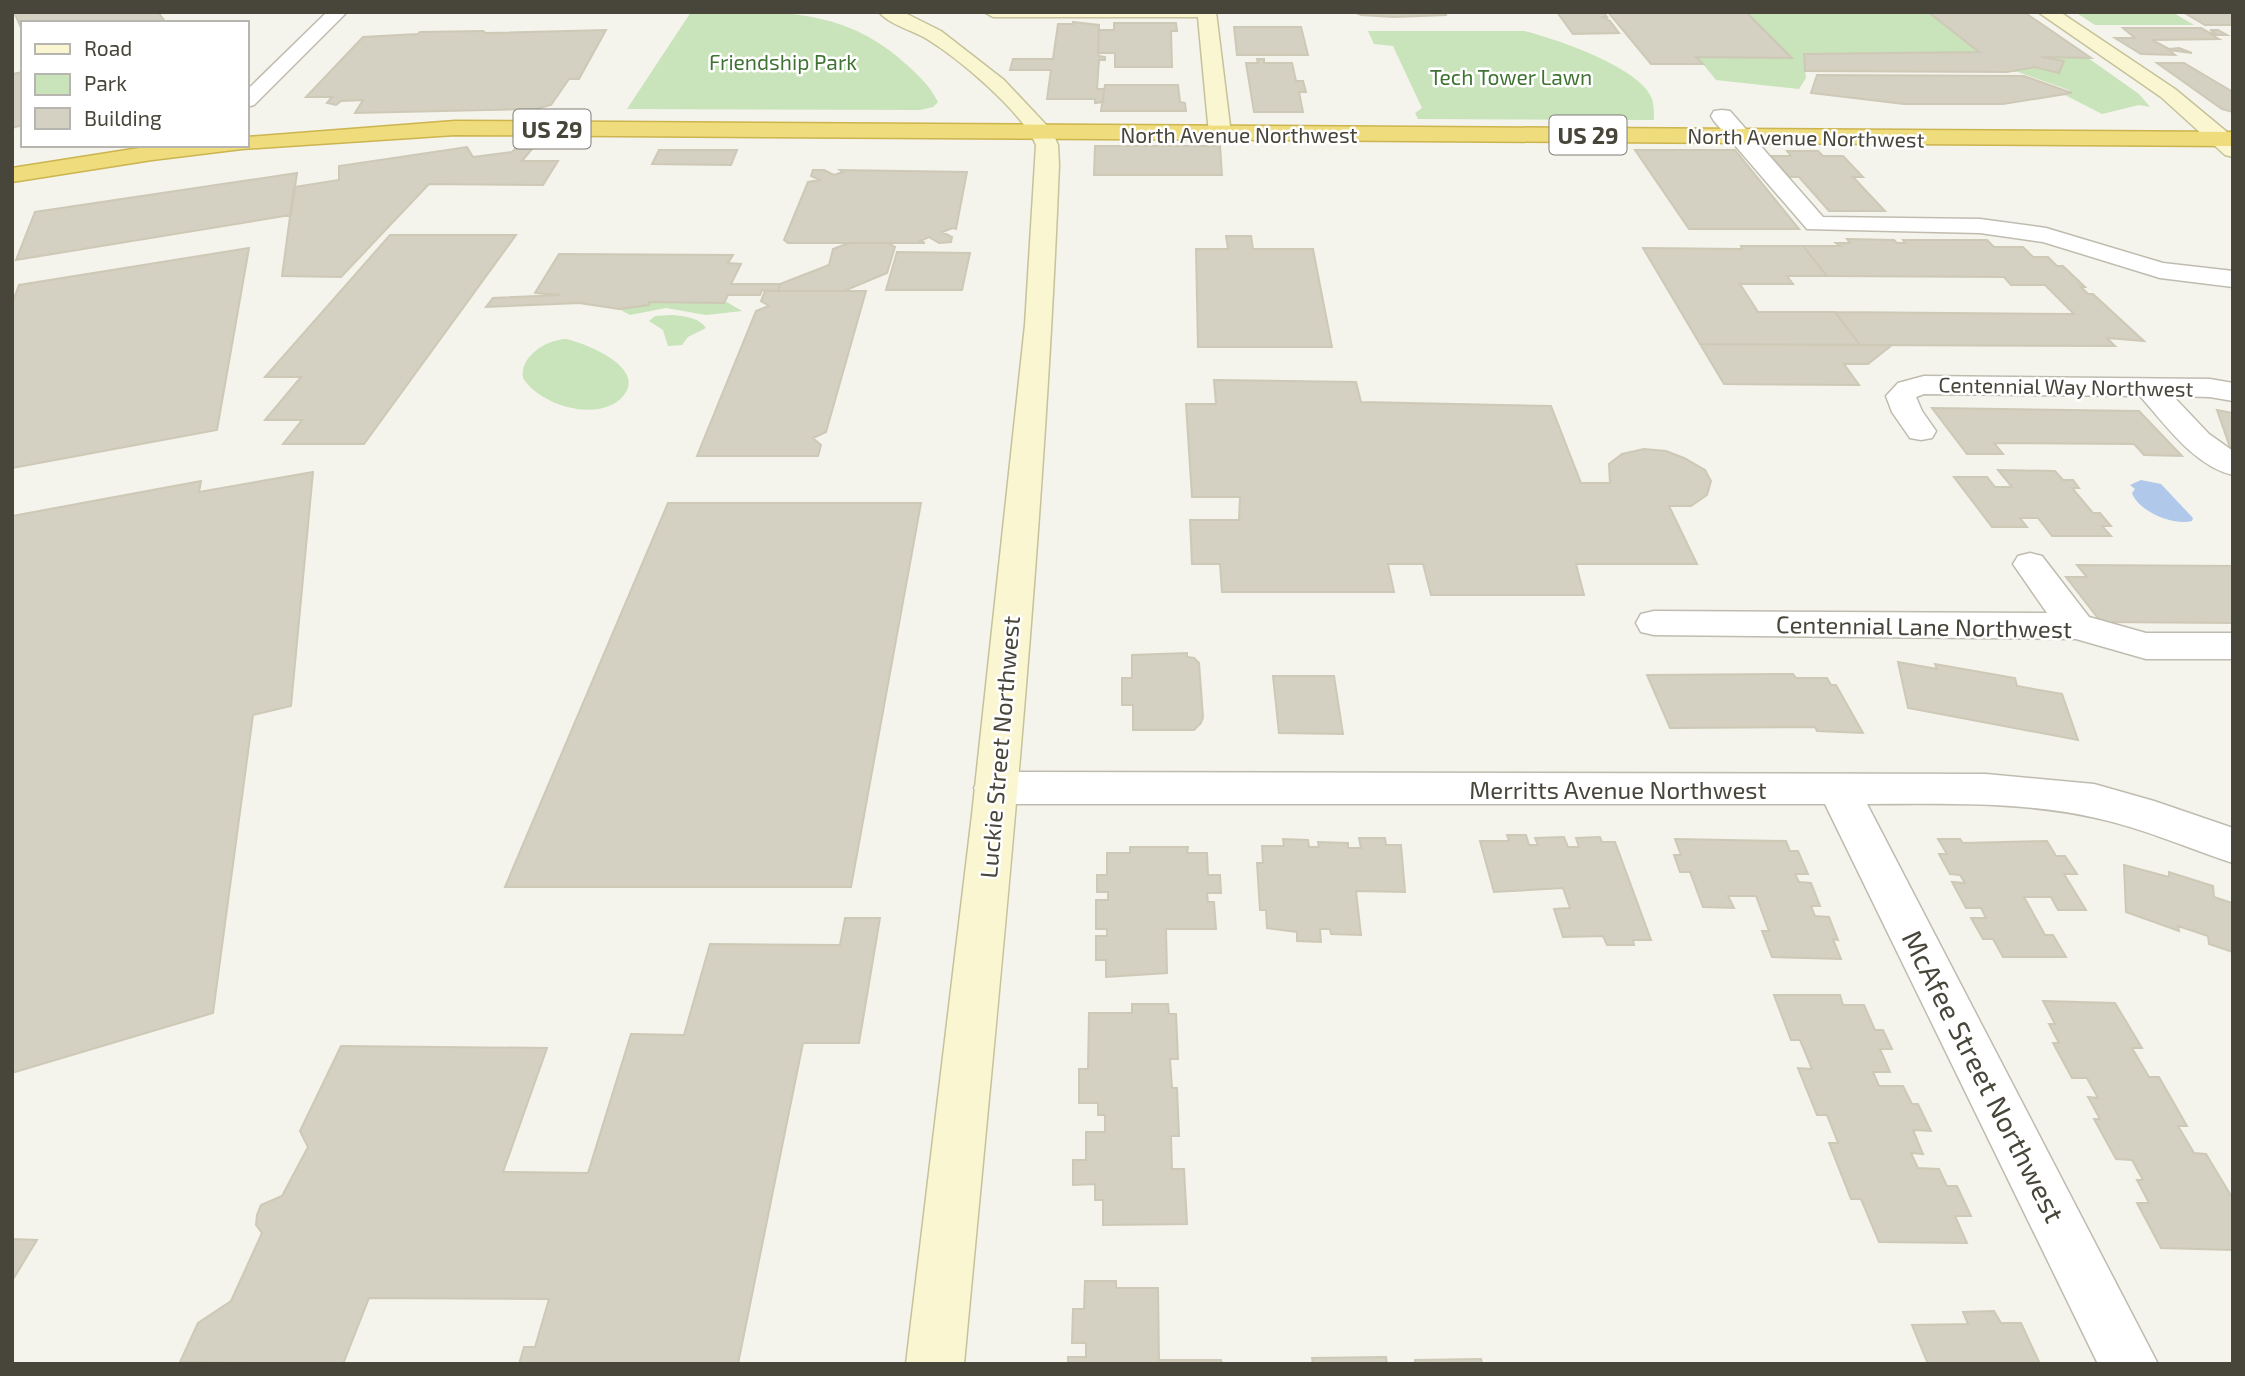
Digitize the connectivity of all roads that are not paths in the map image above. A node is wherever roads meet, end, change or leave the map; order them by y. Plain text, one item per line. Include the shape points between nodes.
1 (338, 12) edge
2 (888, 12) edge
3 (993, 12) edge
4 (1196, 12) edge
5 (1207, 12) edge
6 (2047, 12) edge
7 (248, 100) edge
8 (1723, 116) dead end
9 (1041, 131) junction
10 (1220, 134) junction
11 (1740, 135) junction
12 (2229, 143) edge
13 (248, 144) edge
14 (206, 147) edge
15 (12, 175) edge
16 (12, 187) edge
17 (2233, 279) edge
18 (2148, 387) junction
19 (2233, 392) edge
20 (1921, 431) dead end
21 (2233, 467) edge
22 (2029, 564) dead end
23 (1654, 624) dead end
24 (2076, 626) junction
25 (2233, 646) edge
26 (995, 788) junction
27 (1838, 789) junction
28 (2233, 846) edge
29 (936, 1364) edge
30 (2129, 1364) edge

1 - 7 street
2 - 9 street via 934,35 997,84
3 - 4 street
5 - 10 street
6 - 12 street
8 - 11 street
9 - 10 highway, North Avenue Northwest / US 29
9 - 13 highway, North Avenue Northwest / US 29 via 455,128
9 - 26 street, Luckie Street Northwest via 1048,165 1040,321
10 - 11 highway, North Avenue Northwest / US 29
11 - 12 highway, North Avenue Northwest / US 29
11 - 17 street via 1816,224 1980,226 2046,235 2160,270
14 - 15 highway
14 - 16 highway via 155,163
18 - 19 street, Centennial Way Northwest
18 - 20 street, Centennial Way Northwest via 1924,385 1901,396
18 - 21 street via 2198,441
22 - 24 street
23 - 24 street, Centennial Lane Northwest
24 - 25 street, Centennial Lane Northwest via 2146,646
26 - 27 street, Merritts Avenue Northwest
26 - 29 street, Luckie Street Northwest
27 - 28 street, Merritts Avenue Northwest via 1981,789 2075,797
27 - 30 street, McAfee Street Northwest

